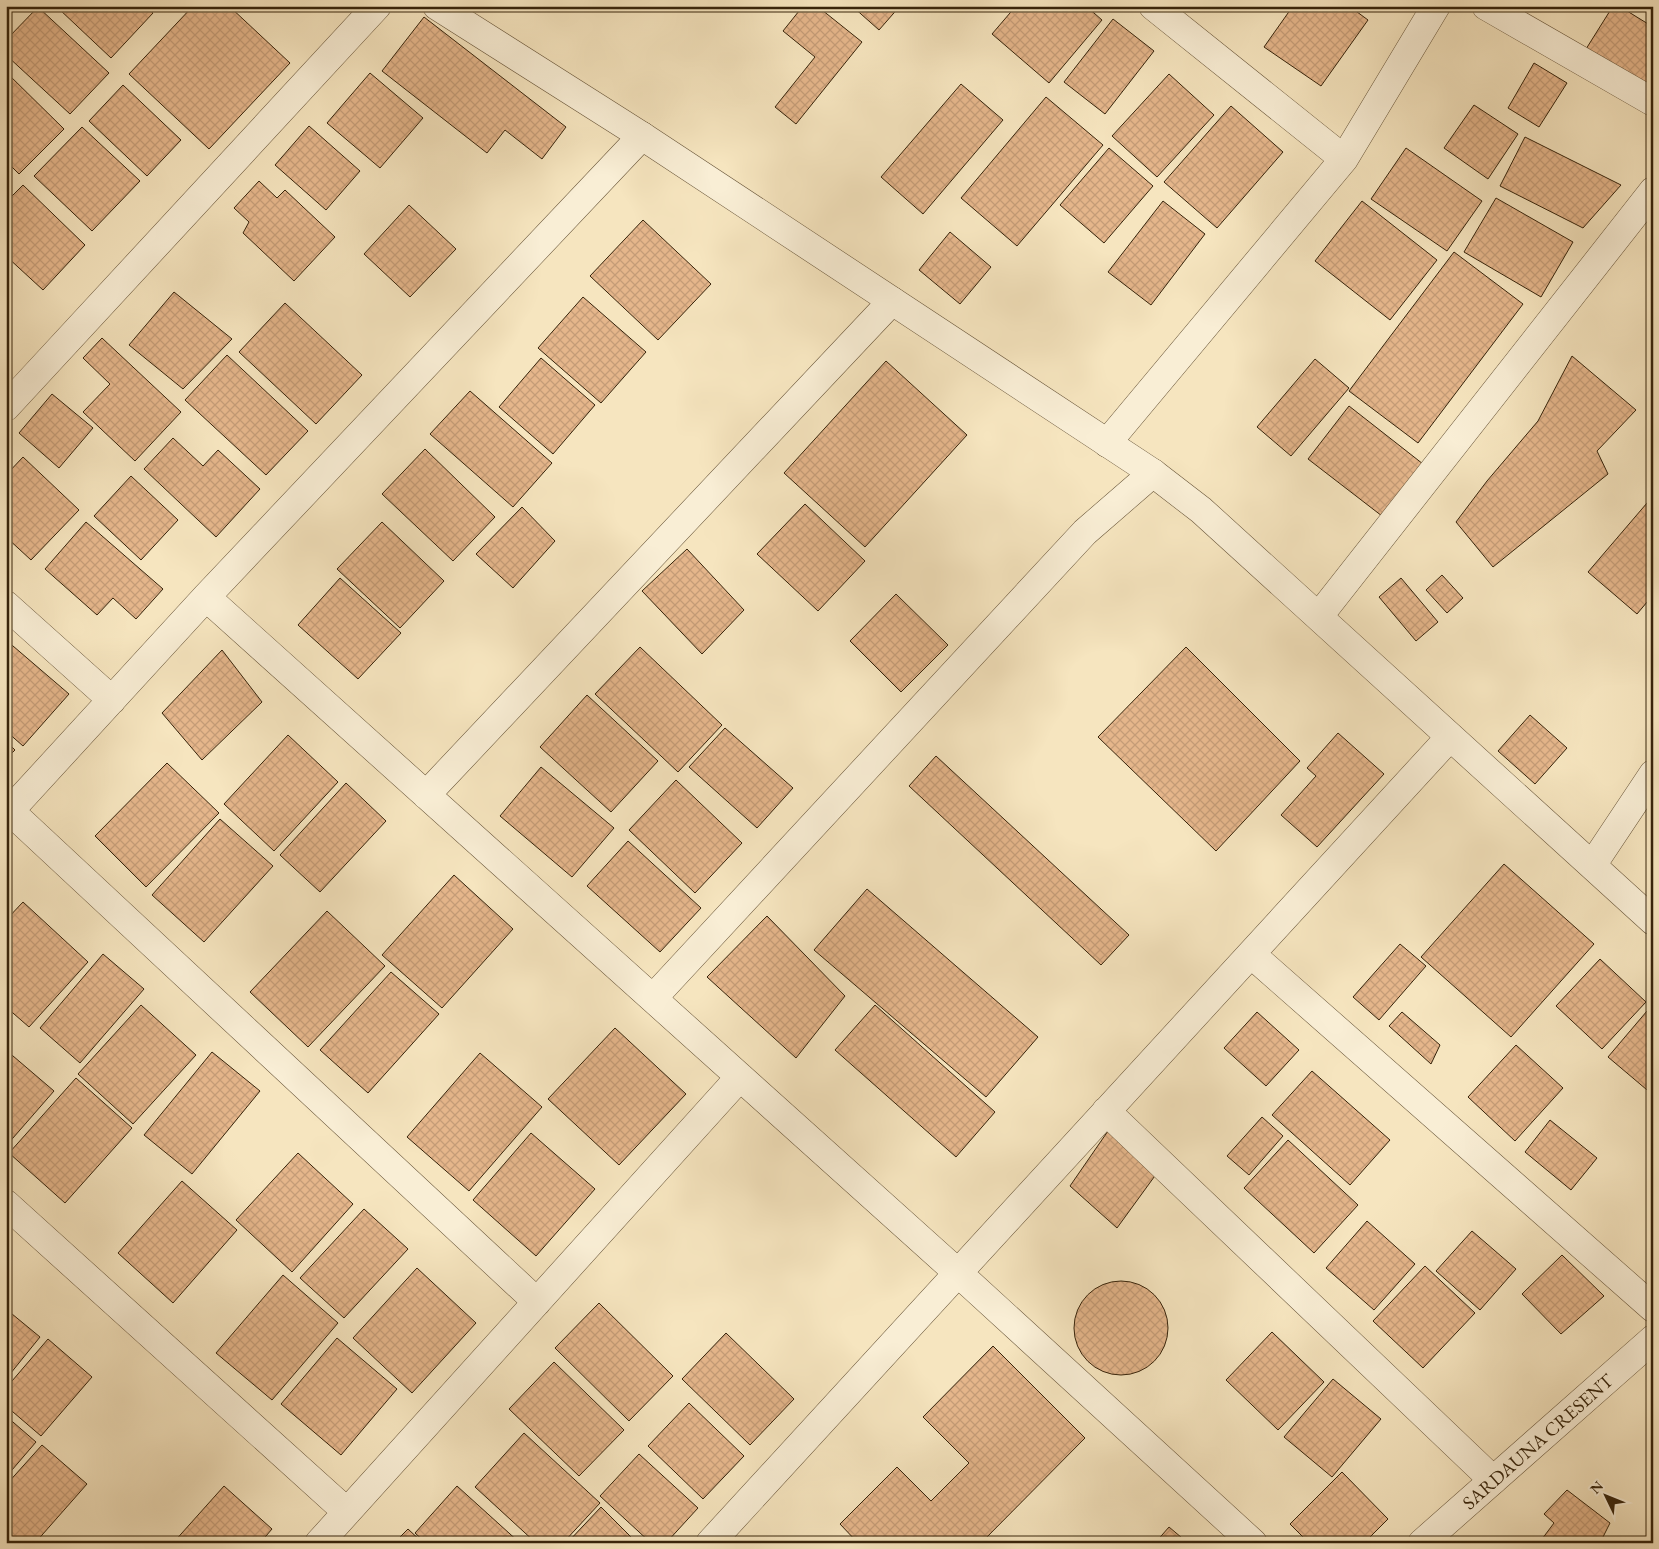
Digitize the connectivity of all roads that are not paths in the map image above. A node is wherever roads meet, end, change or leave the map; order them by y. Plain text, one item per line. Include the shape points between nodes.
1 (377, 6) edge
2 (437, 6) edge
3 (1153, 6) edge
4 (1436, 6) edge
5 (1486, 6) edge
6 (1653, 102) edge
7 (642, 136) junction
8 (1344, 159) junction
9 (1653, 190) edge
10 (892, 301) junction
11 (6, 407) edge
12 (1107, 443) junction
13 (1152, 473) junction
14 (206, 597) junction
15 (6, 605) edge
16 (1319, 616) junction
17 (112, 700) junction
18 (1450, 737) junction
19 (1653, 774) edge
20 (426, 795) junction
21 (8, 813) edge
22 (1593, 864) junction
23 (1653, 920) edge
24 (1251, 954) junction
25 (653, 998) junction
26 (740, 1077) junction
27 (1106, 1110) junction
28 (6, 1204) edge
29 (958, 1272) junction
30 (537, 1302) junction
31 (1653, 1308) edge
32 (1653, 1339) edge
33 (1493, 1480) junction
34 (347, 1512) junction
35 (319, 1543) edge
36 (710, 1543) edge
37 (1253, 1543) edge
38 (1422, 1543) edge

1 - 11 street
2 - 7 street
3 - 8 street
4 - 8 street
5 - 6 street
7 - 10 street
7 - 14 street
8 - 12 street
9 - 16 street
10 - 12 street
10 - 20 street
12 - 13 street
13 - 16 street via 1201,510
13 - 25 street via 1086,532
14 - 17 street
14 - 20 street
15 - 17 street
16 - 18 street
17 - 21 street
18 - 22 street
18 - 24 street
19 - 22 street
20 - 25 street
21 - 30 street
22 - 23 street
24 - 27 street
24 - 31 street
25 - 26 street
26 - 29 street
26 - 30 street
27 - 29 street
27 - 33 street
28 - 34 street
29 - 36 street
29 - 37 street
30 - 34 street
32 - 33 street, SARDAUNA CRESENT
33 - 38 street, SARDAUNA CRESENT
34 - 35 street

